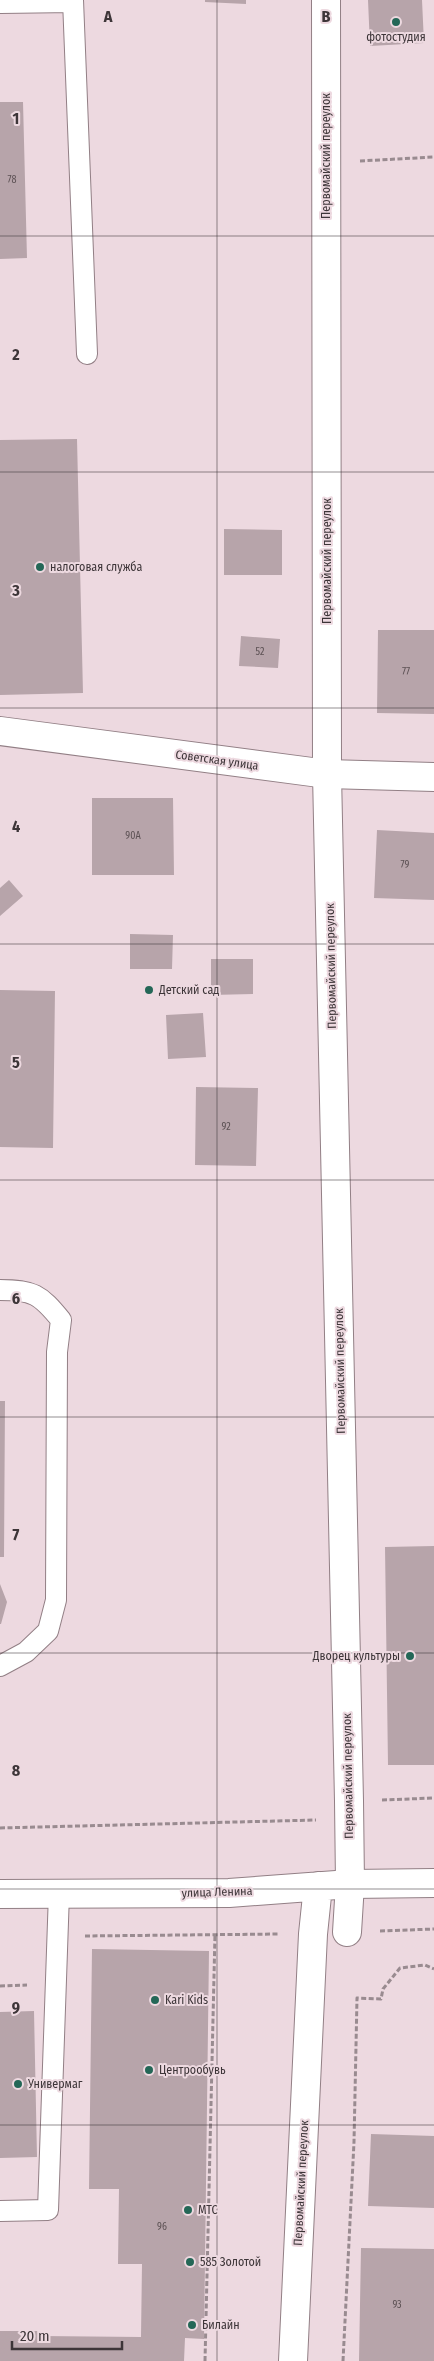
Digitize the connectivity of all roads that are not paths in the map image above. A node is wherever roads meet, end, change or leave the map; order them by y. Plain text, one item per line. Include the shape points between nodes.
1 (326, 0) edge
2 (73, 1) edge
3 (0, 3) edge
4 (87, 354) dead end
5 (0, 731) edge
6 (327, 774) junction
7 (434, 777) edge
8 (0, 1290) edge
9 (0, 1666) edge
10 (434, 1883) edge
11 (350, 1884) junction
12 (318, 1886) junction
13 (59, 1893) junction
14 (0, 1894) edge
15 (347, 1932) road end
16 (0, 2211) edge
17 (293, 2361) edge

1 - 6 street, Первомайский переулок
2 - 3 lane
2 - 4 lane
5 - 6 street, Советская улица
6 - 7 street, Советская улица
6 - 11 street, Первомайский переулок
8 - 9 lane via 24,1290 45,1300 61,1320 57,1352 56,1600 48,1631 26,1652
10 - 11 street, улица Ленина
11 - 12 street, улица Ленина
11 - 15 street, Первомайский переулок
12 - 13 street, улица Ленина via 229,1893
12 - 17 street, Первомайский переулок
13 - 14 street, улица Ленина
13 - 16 lane via 48,2210

